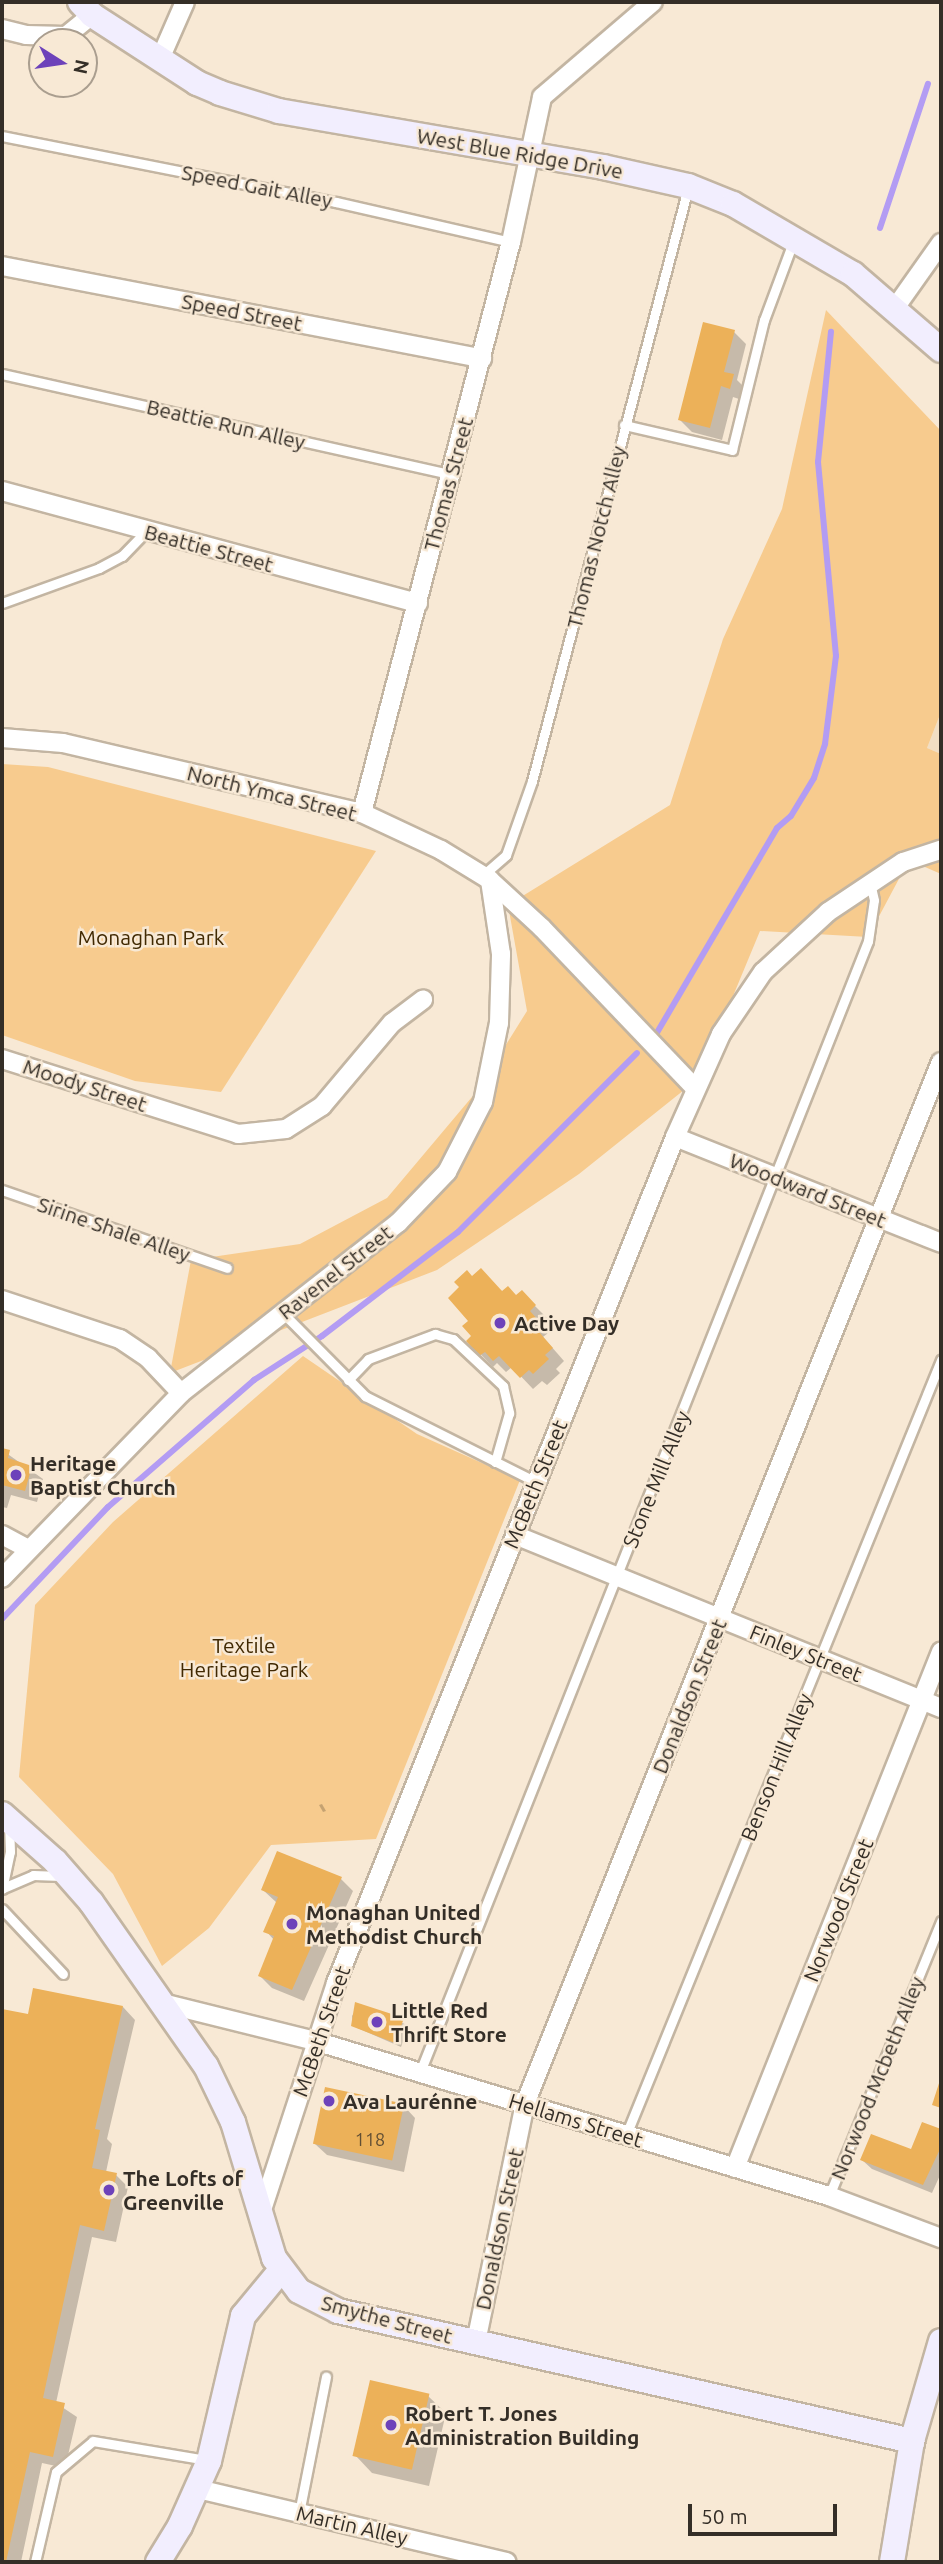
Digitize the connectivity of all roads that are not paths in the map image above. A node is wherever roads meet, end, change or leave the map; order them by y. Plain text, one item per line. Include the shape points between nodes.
1 (185, 2) edge
2 (653, 2) edge
3 (86, 8) edge
4 (2, 29) edge
5 (160, 59) junction
6 (2, 136) edge
7 (532, 154) junction
8 (688, 186) junction
9 (795, 237) junction
10 (511, 243) junction
11 (941, 243) edge
12 (2, 266) edge
13 (895, 308) junction
14 (941, 349) edge
15 (482, 358) junction
16 (2, 374) edge
17 (624, 425) junction
18 (451, 474) junction
19 (2, 491) edge
20 (146, 531) junction
21 (2, 603) edge
22 (418, 603) junction
23 (2, 738) edge
24 (362, 813) junction
25 (941, 850) edge
26 (486, 878) junction
27 (870, 883) junction
28 (423, 1000) dead end
29 (2, 1059) edge
30 (941, 1062) edge
31 (695, 1088) junction
32 (675, 1137) junction
33 (777, 1178) junction
34 (2, 1190) edge
35 (879, 1219) junction
36 (941, 1243) edge
37 (227, 1268) dead end
38 (2, 1300) edge
39 (283, 1313) junction
40 (941, 1360) edge
41 (348, 1380) junction
42 (181, 1393) junction
43 (495, 1462) junction
44 (536, 1482) junction
45 (2, 1535) edge
46 (515, 1535) junction
47 (28, 1549) junction
48 (617, 1577) junction
49 (2, 1578) edge
50 (720, 1619) junction
51 (941, 1653) edge
52 (820, 1659) junction
53 (922, 1700) junction
54 (941, 1708) edge
55 (5, 1816) edge
56 (69, 1877) junction
57 (2, 1889) edge
58 (2, 1909) edge
59 (941, 1921) edge
60 (63, 1974) dead end
61 (166, 2004) junction
62 (315, 2040) junction
63 (420, 2072) junction
64 (525, 2104) junction
65 (626, 2135) junction
66 (735, 2168) junction
67 (829, 2196) junction
68 (261, 2213) junction
69 (941, 2238) edge
70 (281, 2270) junction
71 (941, 2341) edge
72 (476, 2342) junction
73 (326, 2377) dead end
74 (912, 2441) junction
75 (209, 2461) junction
76 (198, 2489) junction
77 (299, 2513) junction
78 (35, 2562) edge
79 (158, 2562) edge
80 (506, 2562) edge
81 (892, 2562) edge

1 - 5 street
2 - 7 street, Thomas Street via 542,97
3 - 4 street via 66,36
3 - 5 street, West Blue Ridge Drive
5 - 7 street, West Blue Ridge Drive via 197,83 279,111
6 - 10 lane, Speed Gait Alley via 336,202
7 - 8 street, West Blue Ridge Drive
7 - 10 street, Thomas Street
8 - 9 street, West Blue Ridge Drive
8 - 17 lane, Thomas Notch Alley
9 - 13 street, West Blue Ridge Drive
9 - 17 lane via 764,320 732,450
10 - 15 street, Thomas Street
11 - 13 street
12 - 15 street, Speed Street
13 - 14 street, West Blue Ridge Drive
15 - 18 street, Thomas Street
16 - 18 lane, Beattie Run Alley
17 - 26 lane, Thomas Notch Alley via 532,781 506,855
18 - 22 street, Thomas Street
19 - 20 street, Beattie Street
20 - 21 lane via 122,556 99,568
20 - 22 street, Beattie Street
22 - 24 street, Thomas Street
23 - 24 street, North Ymca Street via 62,743
24 - 26 street, North Ymca Street via 441,850
25 - 27 street, McBeth Street via 903,862
26 - 31 street, North Ymca Street via 542,928
26 - 39 street, Ravenel Street via 502,975 488,1085 473,1128 436,1186 398,1223
27 - 31 street, McBeth Street via 828,912 764,972 721,1034
27 - 33 lane, Stone Mill Alley via 874,900 868,941
28 - 29 street, Moody Street via 392,1023 322,1106 286,1129 239,1134
30 - 35 street, Donaldson Street
31 - 32 street, McBeth Street
32 - 33 street, Woodward Street
32 - 44 street, McBeth Street
33 - 35 street, Woodward Street
33 - 48 lane, Stone Mill Alley
34 - 37 lane, Sirine Shale Alley
35 - 36 street, Woodward Street
35 - 50 street, Donaldson Street
38 - 42 street via 120,1339 148,1358
39 - 41 lane
39 - 42 street, Ravenel Street
40 - 52 lane, Benson Hill Alley
41 - 43 lane via 365,1396
41 - 43 lane via 368,1359 435,1334 453,1339 503,1386 509,1413
42 - 47 street, Ravenel Street
43 - 44 lane
44 - 46 street, McBeth Street
45 - 47 street
46 - 48 street, Finley Street
46 - 62 street, McBeth Street
47 - 49 street, Ravenel Street
48 - 50 street, Finley Street
48 - 63 lane, Stone Mill Alley
50 - 52 street, Finley Street
50 - 64 street, Donaldson Street
51 - 53 street, Norwood Street
52 - 53 street, Finley Street
52 - 65 lane, Benson Hill Alley
53 - 54 street, Finley Street
53 - 66 street, Norwood Street
55 - 56 street, Smythe Street
55 - 57 lane via 10,1852
56 - 57 lane via 33,1875
56 - 61 street, Smythe Street
58 - 60 lane
59 - 67 lane, Norwood Mcbeth Alley
61 - 62 street, Hellams Street
61 - 68 street, Smythe Street via 217,2087
62 - 63 street, Hellams Street
62 - 68 street, McBeth Street
63 - 64 street, Hellams Street
64 - 65 street, Hellams Street
64 - 72 street, Donaldson Street
65 - 66 street, Hellams Street
66 - 67 street, Hellams Street
67 - 69 street, Hellams Street
68 - 70 street, Smythe Street
70 - 72 street, Smythe Street via 299,2291 338,2311
70 - 75 street via 243,2316 234,2338
71 - 74 street
72 - 74 street, Smythe Street
73 - 77 lane
74 - 81 street
75 - 76 street
75 - 78 lane via 93,2441 56,2472
76 - 77 street, Martin Alley
76 - 79 street
77 - 80 street, Martin Alley

